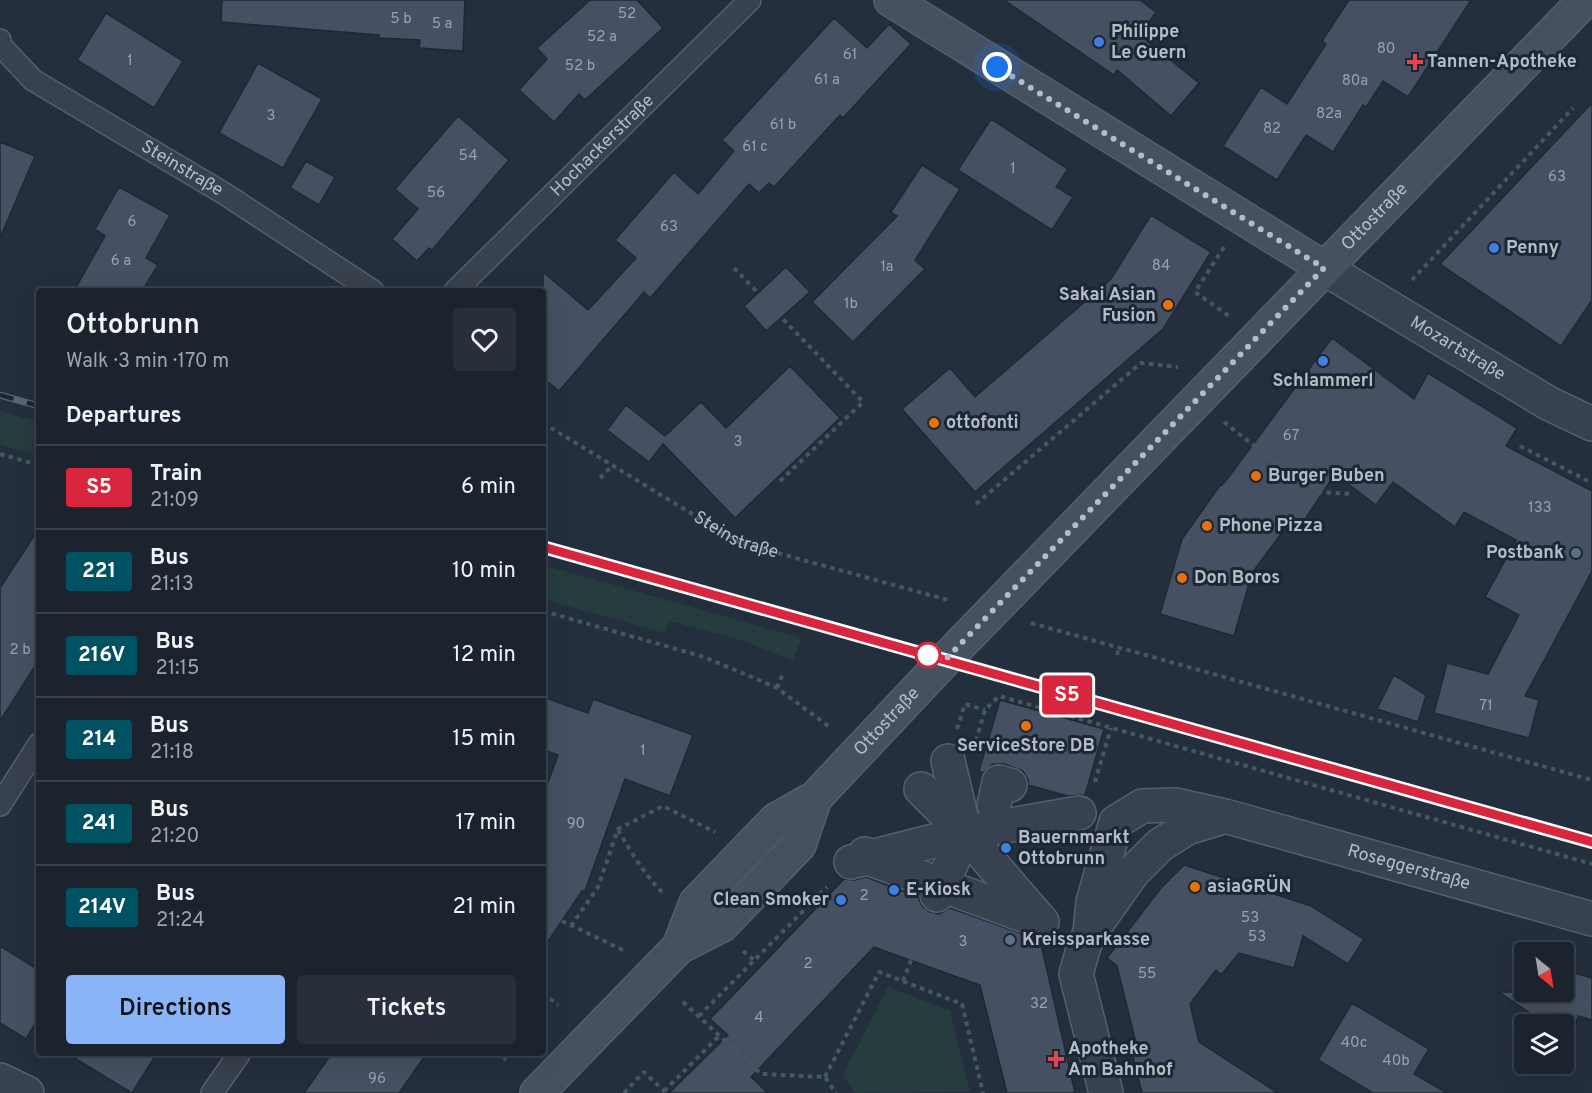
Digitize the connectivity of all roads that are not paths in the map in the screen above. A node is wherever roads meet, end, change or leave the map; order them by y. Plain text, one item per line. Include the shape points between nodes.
1 (750, 0) edge
2 (891, 0) edge
3 (1585, 0) edge
4 (0, 40) edge
5 (1324, 268) junction
6 (368, 288) edge
7 (458, 288) edge
8 (1592, 424) edge
9 (36, 749) edge
10 (948, 761) dead end
11 (0, 805) edge
12 (969, 807) junction
13 (1226, 816) junction
14 (939, 890) junction
15 (1592, 919) edge
16 (1090, 933) junction
17 (238, 1056) edge
18 (0, 1080) edge
19 (27, 1093) edge
20 (212, 1093) edge
21 (537, 1093) edge
22 (1106, 1093) edge

1 - 7 lane, Hochackerstraße
2 - 5 street
3 - 5 street, Ottostraße
4 - 6 lane, Steinstraße via 33,80 225,194
5 - 8 street, Mozartstraße via 1548,403
5 - 21 street, Ottostraße via 815,798 776,820 696,903 679,947
9 - 11 lane
10 - 12 street
12 - 14 street
12 - 14 street via 874,849
12 - 14 street via 1042,922
13 - 15 street, Roseggerstraße
13 - 16 street, Roseggerstraße via 1187,828 1160,845 1133,872
13 - 16 street, Roseggerstraße via 1176,805 1142,806 1116,822 1093,902
16 - 22 street, Roseggerstraße via 1076,974
17 - 20 lane
18 - 19 street

